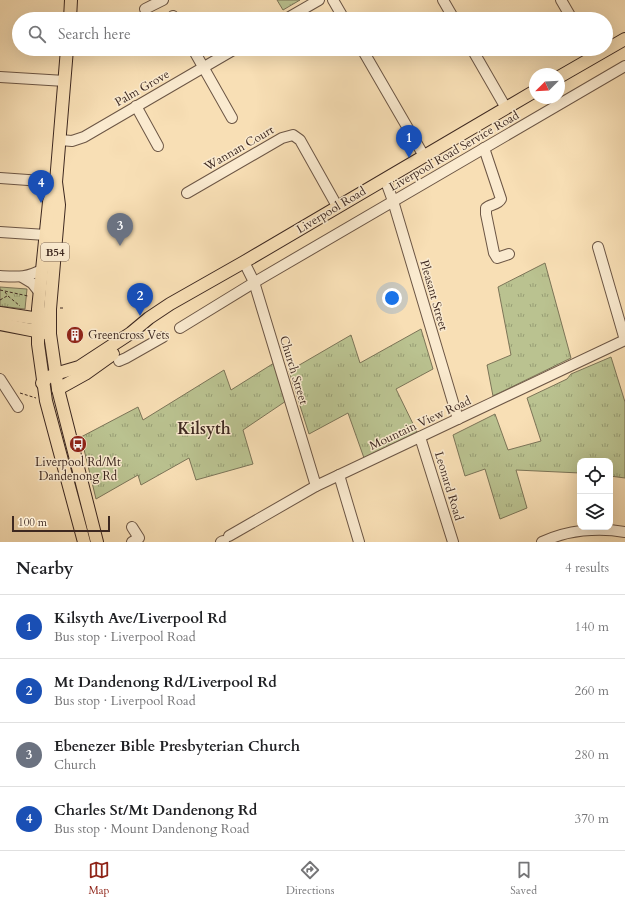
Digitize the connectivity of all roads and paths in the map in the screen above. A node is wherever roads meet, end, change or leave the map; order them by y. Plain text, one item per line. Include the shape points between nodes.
1 (71, 0) edge
2 (163, 0) edge
3 (318, 0) edge
4 (333, 0) edge
5 (443, 0) edge
6 (561, 0) edge
7 (145, 9) dead end
8 (70, 12) edge
9 (298, 12) edge
10 (340, 12) edge
11 (450, 12) edge
12 (568, 12) edge
13 (625, 39) edge
14 (613, 44) edge
15 (67, 56) edge
16 (196, 56) edge
17 (223, 56) edge
18 (366, 56) edge
19 (476, 56) edge
20 (588, 56) edge
21 (625, 66) edge
22 (203, 67) junction
23 (565, 73) edge
24 (0, 77) edge
25 (65, 81) junction
26 (529, 95) edge
27 (136, 106) junction
28 (506, 108) junction
29 (232, 118) dead end
30 (60, 140) junction
31 (158, 146) dead end
32 (484, 148) junction
33 (424, 156) junction
34 (0, 178) edge
35 (385, 179) junction
36 (56, 182) junction
37 (187, 193) dead end
38 (393, 201) junction
39 (337, 206) junction
40 (0, 232) edge
41 (46, 235) junction
42 (598, 247) dead end
43 (509, 254) dead end
44 (244, 262) junction
45 (43, 269) junction
46 (0, 276) edge
47 (22, 277) junction
48 (254, 282) junction
49 (0, 290) edge
50 (5, 292) junction
51 (34, 294) junction
52 (8, 296) junction
53 (0, 300) edge
54 (22, 307) dead end
55 (56, 308) dead end
56 (65, 308) dead end
57 (0, 313) edge
58 (38, 319) junction
59 (0, 324) edge
60 (51, 327) junction
61 (180, 328) dead end
62 (38, 332) junction
63 (131, 333) junction
64 (163, 337) dead end
65 (625, 340) edge
66 (118, 361) junction
67 (55, 374) junction
68 (0, 379) edge
69 (42, 383) junction
70 (58, 389) junction
71 (18, 407) dead end
72 (458, 419) junction
73 (420, 437) junction
74 (339, 475) junction
75 (316, 486) junction
76 (132, 527) dead end
77 (625, 532) edge
78 (224, 540) edge
79 (84, 542) edge
80 (97, 542) edge
81 (132, 542) edge
82 (359, 542) edge
83 (453, 542) edge
84 (542, 542) edge

1 - 8 main road
2 - 7 street
3 - 9 street
4 - 10 street
5 - 11 street
6 - 12 street
13 - 14 main road
15 - 25 main road, B54
16 - 22 street
17 - 22 street, Palm Grove
18 - 33 street
19 - 28 street
20 - 23 main road
21 - 32 street, Liverpool Road Service Road
22 - 27 street, Palm Grove
22 - 29 street
24 - 25 street
25 - 30 main road, B54
26 - 28 main road, Liverpool Road
27 - 30 street, Palm Grove via 84,137 72,141
27 - 31 street
28 - 33 main road, Liverpool Road
30 - 36 main road, B54
32 - 38 street, Liverpool Road Service Road
32 - 43 street via 501,199 486,208 494,253 497,258
33 - 35 main road, Liverpool Road
34 - 36 street
35 - 38 street, Pleasant Street
35 - 39 main road, Liverpool Road
36 - 41 main road, B54 via 49,202
36 - 60 main road, B54 via 59,205 50,309
37 - 39 street, Wannan Court via 282,138 293,135 300,140
38 - 48 street, Liverpool Road Service Road
38 - 72 street, Pleasant Street
39 - 44 main road, Liverpool Road
40 - 41 street
41 - 45 main road, B54
42 - 65 street
44 - 48 street, Church Street
44 - 63 main road, Liverpool Road via 170,304
45 - 47 street
45 - 51 main road, B54
46 - 47 street
47 - 51 street via 32,283
48 - 61 street, Liverpool Road Service Road
48 - 75 street, Church Street
49 - 50 path
50 - 51 path
50 - 52 path
51 - 58 main road, B54
52 - 53 path
52 - 54 path
55 - 56 path
57 - 58 main road
58 - 60 main road
58 - 62 main road, B54
59 - 62 main road
60 - 62 main road
60 - 67 main road, B54
62 - 69 main road, B54
63 - 66 main road, Liverpool Road
63 - 67 main road, Liverpool Road via 79,367
64 - 66 street
65 - 72 street, Mountain View Road
66 - 70 main road, Liverpool Road via 85,374
67 - 69 main road, Liverpool Road
67 - 70 main road, B54
68 - 71 street
69 - 70 main road
69 - 79 main road, B54
70 - 80 main road, B54
72 - 73 street, Mountain View Road
73 - 74 street, Mountain View Road
73 - 83 street, Leonard Road
74 - 75 street, Mountain View Road
74 - 82 street
75 - 78 street, Mountain View Road
76 - 81 street via 138,538
77 - 84 street via 592,530 569,533

